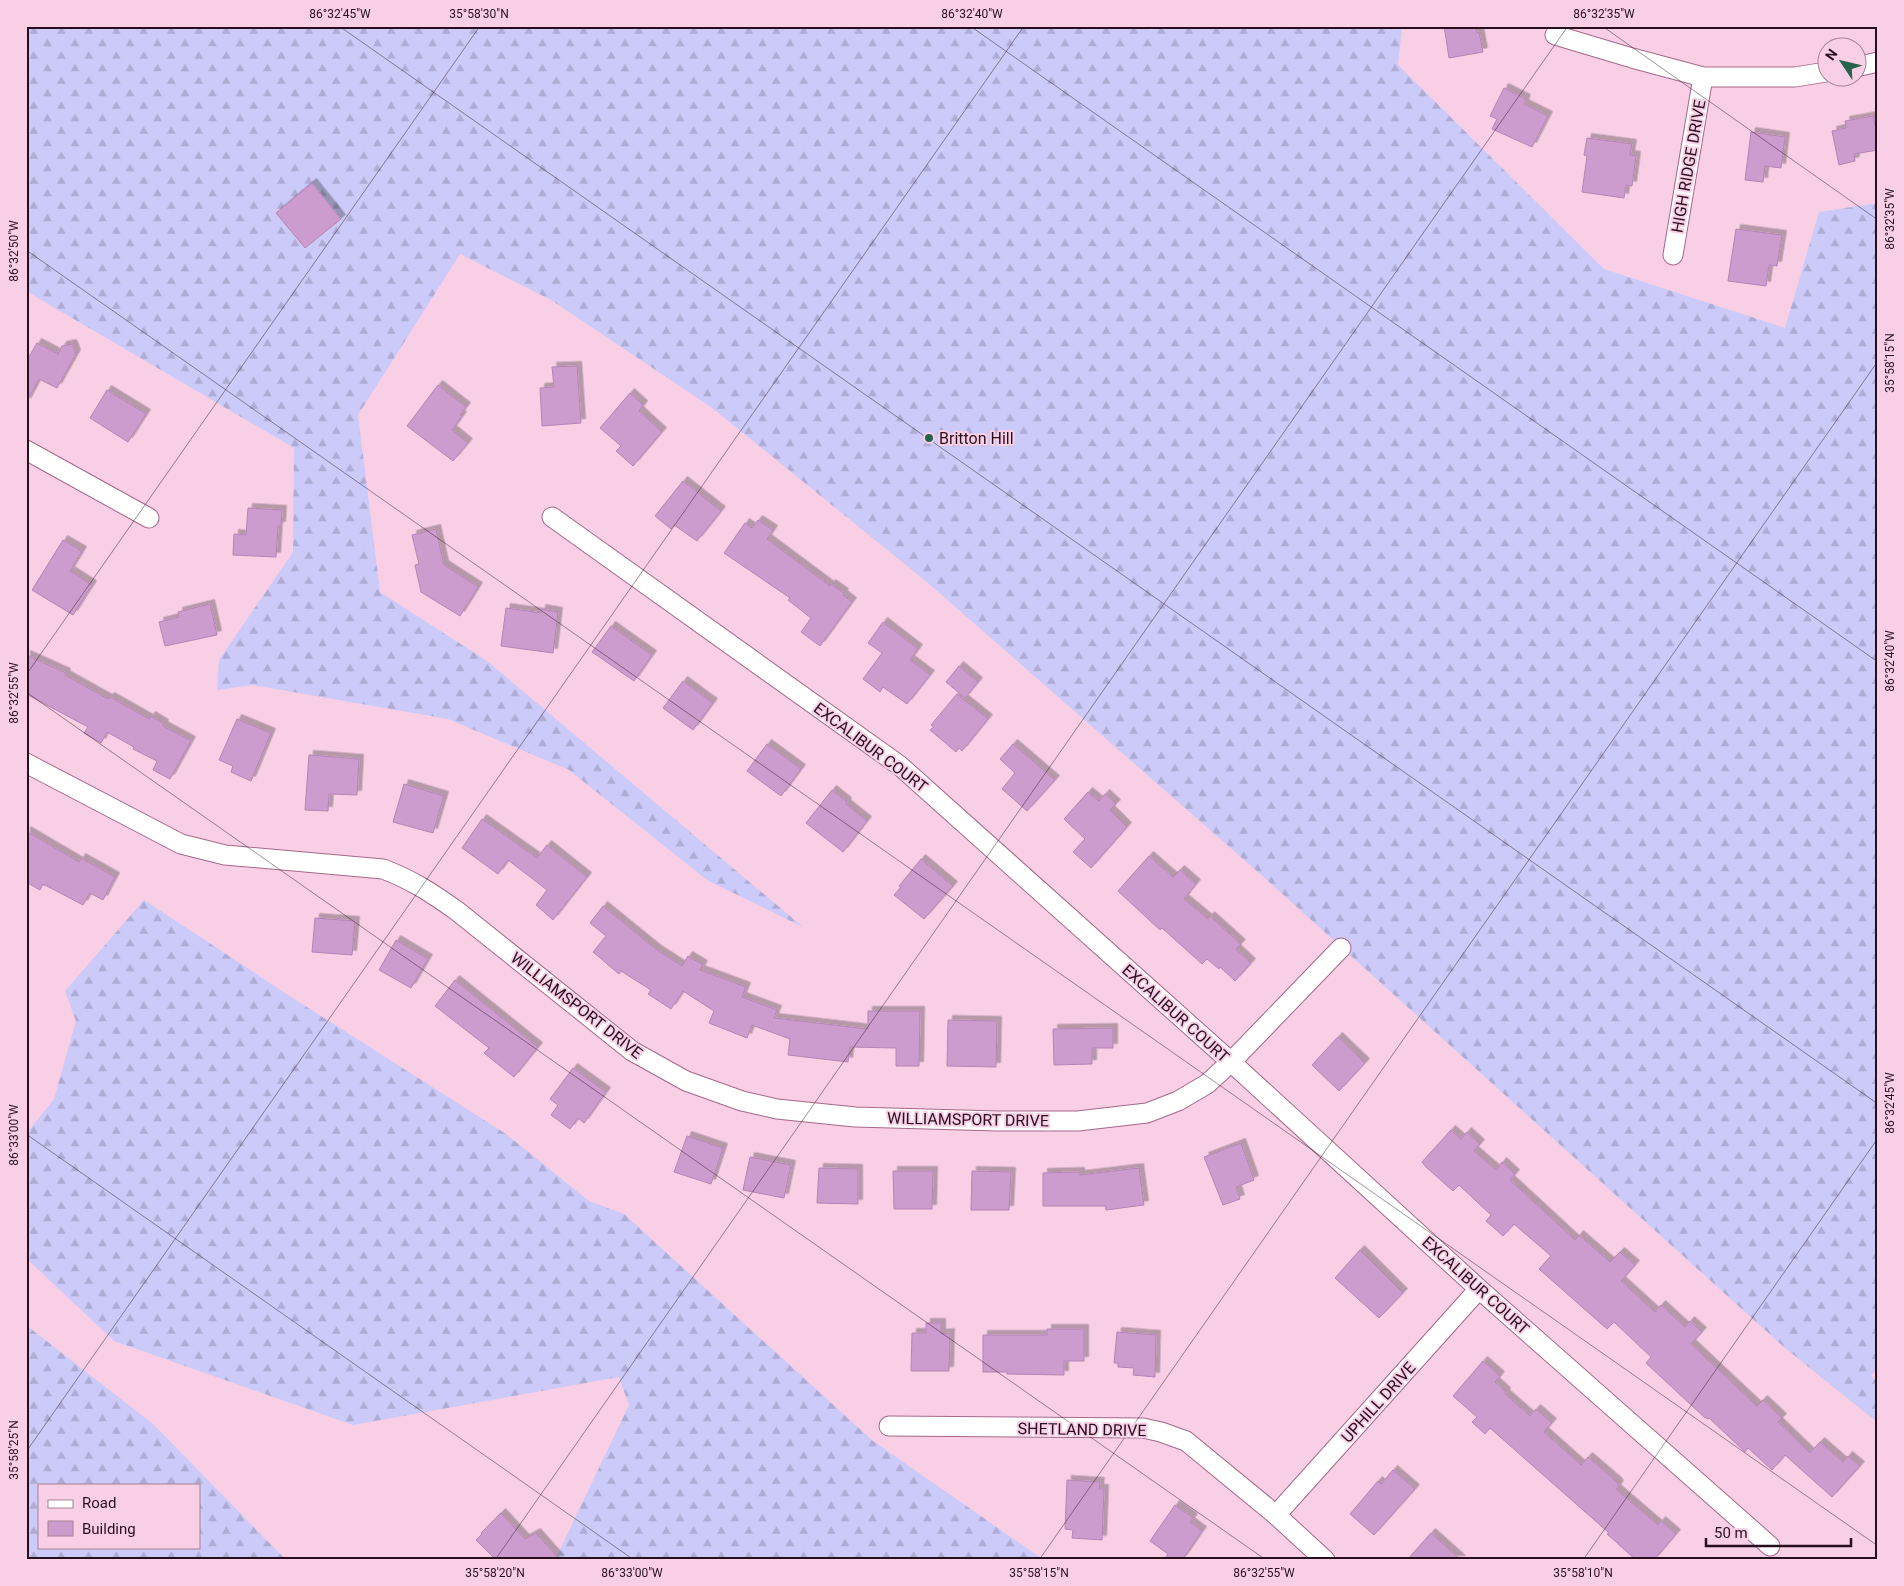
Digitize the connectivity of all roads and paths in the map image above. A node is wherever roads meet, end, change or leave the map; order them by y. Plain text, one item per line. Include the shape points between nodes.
1 (1555, 35) dead end
2 (1816, 74) edge
3 (1704, 77) junction
4 (1672, 255) dead end
5 (26, 450) edge
6 (552, 517) dead end
7 (149, 518) dead end
8 (26, 763) edge
9 (1340, 948) dead end
10 (1231, 1062) junction
11 (1480, 1289) junction
12 (889, 1426) dead end
13 (1276, 1515) junction
14 (1770, 1546) dead end
15 (1325, 1560) edge

1 - 3 street
2 - 3 street via 1795,77
3 - 4 street, HIGH RIDGE DRIVE
5 - 7 street
6 - 10 street, EXCALIBUR COURT via 899,765
8 - 10 street, WILLIAMSPORT DRIVE via 181,844 225,855 383,869 408,879 457,911 632,1051 686,1081 777,1109 855,1117 1078,1121 1147,1113 1178,1101 1207,1084
9 - 10 street, WILLIAMSPORT DRIVE
10 - 11 street, EXCALIBUR COURT
11 - 13 street, UPHILL DRIVE
11 - 14 street, EXCALIBUR COURT
12 - 13 street, SHETLAND DRIVE via 1143,1428 1161,1432 1186,1441
13 - 15 street

